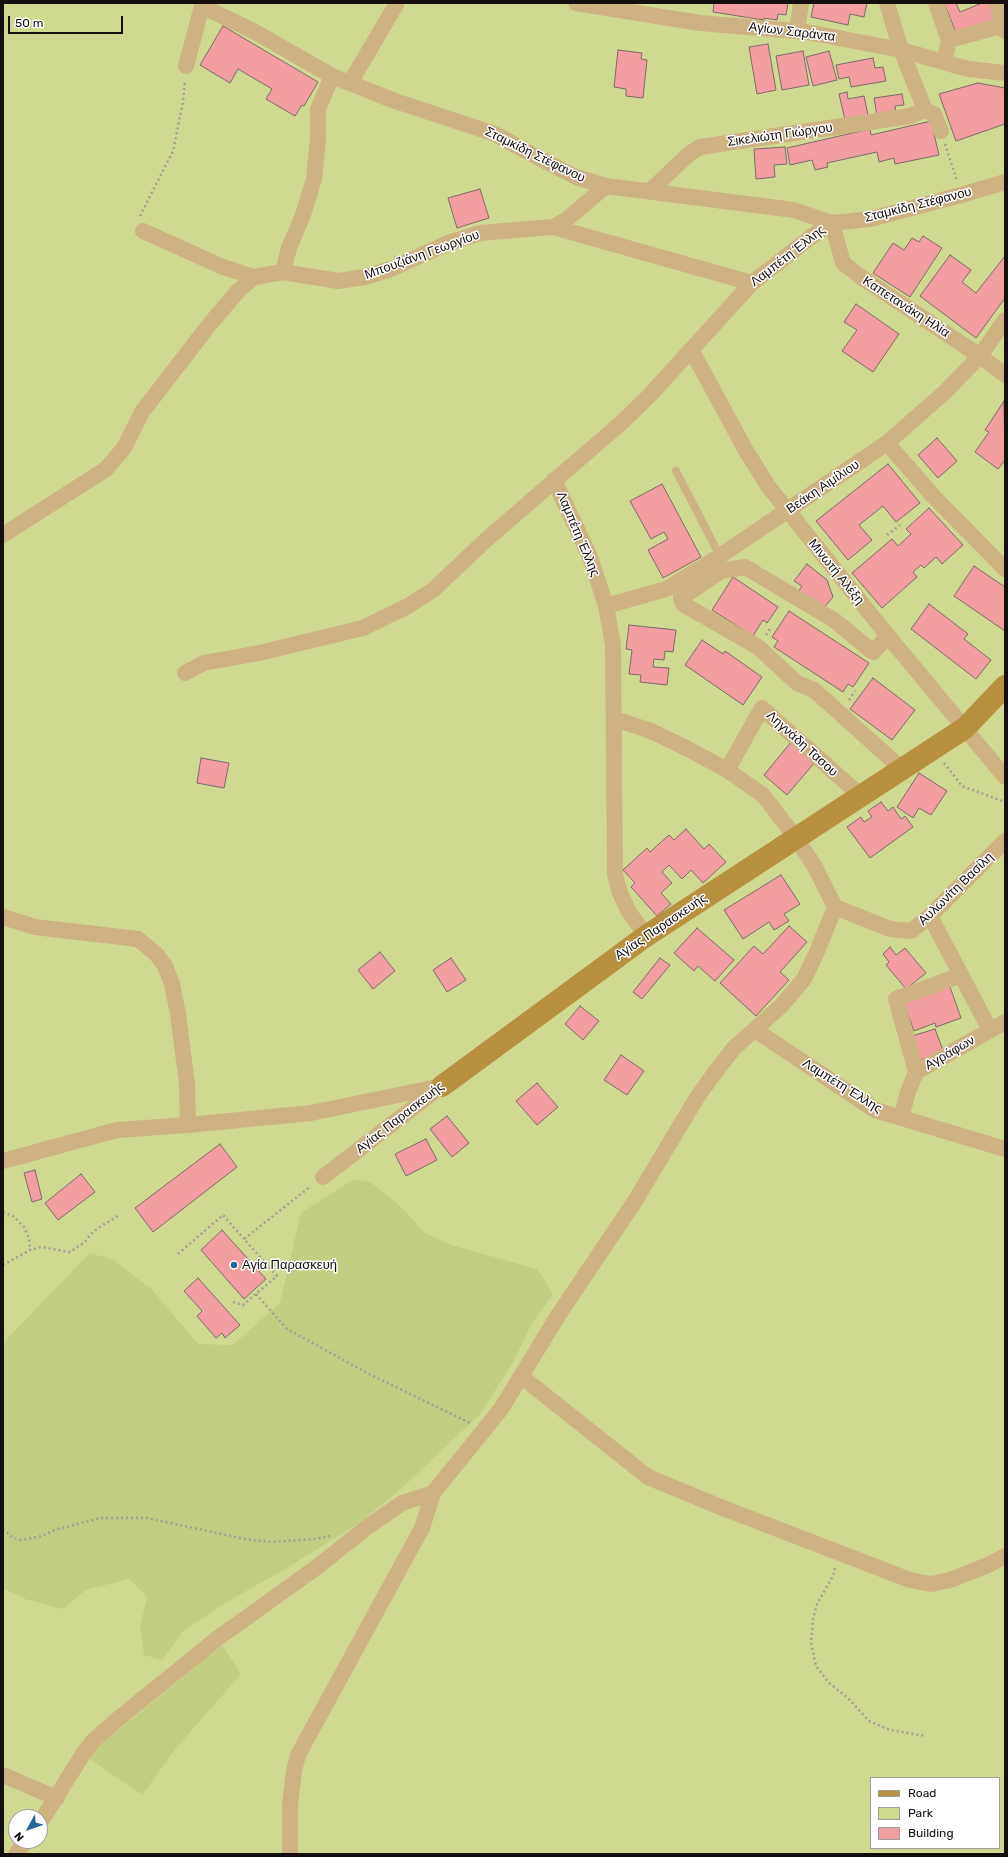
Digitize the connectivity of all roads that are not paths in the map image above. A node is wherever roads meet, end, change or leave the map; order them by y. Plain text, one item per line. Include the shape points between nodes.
1 (398, 3) edge
2 (576, 3) edge
3 (801, 3) edge
4 (887, 3) edge
5 (936, 3) edge
6 (997, 3) edge
7 (1004, 27) edge
8 (797, 31) junction
9 (949, 40) junction
10 (901, 50) junction
11 (944, 62) junction
12 (186, 66) road end
13 (1005, 73) edge
14 (332, 76) junction
15 (350, 82) junction
16 (925, 110) junction
17 (941, 131) road end
18 (1005, 182) edge
19 (606, 186) junction
20 (650, 191) junction
21 (832, 223) junction
22 (553, 227) junction
23 (143, 231) road end
24 (283, 272) junction
25 (254, 278) junction
26 (752, 283) junction
27 (1005, 320) edge
28 (692, 351) junction
29 (980, 356) junction
30 (1005, 375) edge
31 (888, 444) junction
32 (676, 471) dead end
33 (554, 480) junction
34 (787, 511) junction
35 (3, 535) edge
36 (720, 556) junction
37 (1005, 569) edge
38 (606, 606) junction
39 (888, 636) junction
40 (185, 673) dead end
41 (1005, 686) edge
42 (615, 719) junction
43 (965, 728) junction
44 (902, 768) junction
45 (727, 770) junction
46 (1005, 777) edge
47 (860, 795) junction
48 (796, 838) junction
49 (1005, 841) edge
50 (835, 907) junction
51 (930, 916) junction
52 (3, 917) edge
53 (646, 936) junction
54 (961, 975) junction
55 (1005, 1022) edge
56 (755, 1030) junction
57 (990, 1030) junction
58 (916, 1072) junction
59 (442, 1086) junction
60 (901, 1118) junction
61 (188, 1125) junction
62 (1005, 1149) edge
63 (3, 1161) edge
64 (323, 1177) road end
65 (522, 1377) junction
66 (433, 1493) junction
67 (1005, 1556) edge
68 (3, 1775) edge
69 (57, 1798) junction
70 (48, 1812) edge
71 (290, 1854) edge

1 - 15 street
2 - 8 street, Αγίων Σαράντα via 700,23
3 - 8 street
4 - 10 street
5 - 9 street
6 - 7 street
7 - 9 street
8 - 10 street, Αγίων Σαράντα
9 - 11 street
10 - 11 street, Αγίων Σαράντα
10 - 16 street
11 - 13 street, Αγίων Σαράντα via 968,69
12 - 14 street, Σταμκίδη Στέφανου via 202,6 255,32
14 - 15 street, Σταμκίδη Στέφανου
14 - 24 street via 318,110 314,179
15 - 19 street, Σταμκίδη Στέφανου via 395,101 495,134 576,177
16 - 17 street via 934,114
16 - 20 street, Σικελιώτη Γιώργου via 910,116 700,147 689,154
18 - 21 street, Σταμκίδη Στέφανου via 870,219
19 - 20 street, Σταμκίδη Στέφανου
19 - 22 street via 566,220
20 - 21 street, Σταμκίδη Στέφανου via 794,210
21 - 26 street, Λαμπέτη Έλλης via 811,236
21 - 29 street, Καπετανάκη Ηλία via 842,263
22 - 24 street, Μπουζιάνη Γεωργίου via 480,233 448,243 417,258 365,277 338,281
22 - 26 street, Μπουζιάνη Γεωργίου
23 - 25 street
24 - 25 street, Μπουζιάνη Γεωργίου
25 - 35 street via 238,291 209,325 142,412 124,448 106,468
26 - 28 street, Λαμπέτη Έλλης
27 - 29 street, Βεάκη Αιμίλιου
28 - 33 street, Λαμπέτη Έλλης via 620,424
28 - 34 street, Μινωτή Αλέξη via 745,449
29 - 30 street, Καπετανάκη Ηλία
29 - 31 street, Βεάκη Αιμίλιου
31 - 34 street, Βεάκη Αιμίλιου
31 - 37 street via 939,502
32 - 36 lane
33 - 38 street, Λαμπέτη Έλλης via 590,557
33 - 40 street via 433,590 408,606 363,628 259,653 204,663
34 - 36 street, Βεάκη Αιμίλιου
34 - 39 street, Μινωτή Αλέξη
36 - 38 street, Βεάκη Αιμίλιου via 666,589
38 - 42 street, Λαμπέτη Έλλης via 613,645
39 - 43 street, Μινωτή Αλέξη
39 - 44 street via 873,652 834,620 745,567 721,572 681,598 683,604 758,647 796,683 814,690
41 - 43 street, Αγίας Παρασκευής
42 - 45 street via 651,731
42 - 53 street, Λαμπέτη Έλλης via 615,875 629,912
43 - 44 street, Αγίας Παρασκευής
43 - 46 street, Μινωτή Αλέξη
44 - 47 street, Αγίας Παρασκευής
45 - 47 street, Ληγνάδη Τασου via 762,708
45 - 48 street via 763,795
47 - 48 street, Αγίας Παρασκευής
48 - 50 street
48 - 53 street, Αγίας Παρασκευής
49 - 51 street, Αυλωνίτη Βασίλη
50 - 51 street, Αυλωνίτη Βασίλη via 890,929 905,932 918,927
50 - 56 street via 804,979 782,1006
51 - 54 street
52 - 61 street via 36,927 138,939 156,954 165,966 172,984 187,1084
53 - 59 street, Αγίας Παρασκευής
54 - 57 street
54 - 58 street via 896,999
55 - 57 street, Αγράφων
56 - 60 street, Λαμπέτη Έλλης via 875,1110
56 - 65 street via 734,1048 696,1099 635,1201 559,1314
57 - 58 street, Αγράφων
58 - 60 street, Αγράφων
59 - 61 street via 311,1113
59 - 64 street, Αγίας Παρασκευής
60 - 62 street, Λαμπέτη Έλλης
61 - 63 street via 117,1130
65 - 66 street via 485,1430
65 - 67 street via 648,1477 910,1580 931,1584 950,1580
66 - 69 street via 402,1503 366,1528 173,1674 93,1741
66 - 71 street via 422,1528 298,1755 290,1805
68 - 69 street
69 - 70 street

